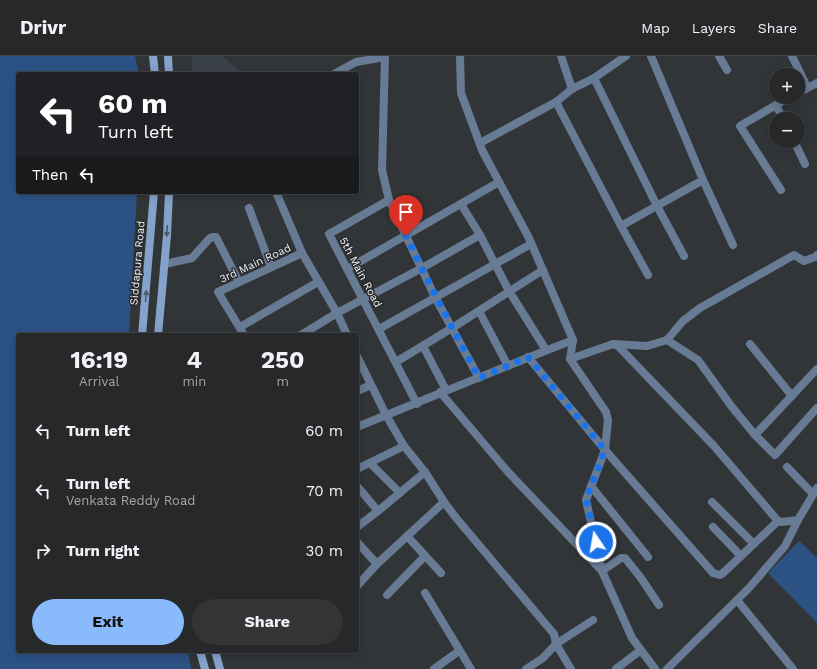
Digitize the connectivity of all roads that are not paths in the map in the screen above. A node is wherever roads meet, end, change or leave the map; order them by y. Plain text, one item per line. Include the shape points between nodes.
1 (153, 56) edge
2 (168, 56) edge
3 (460, 56) edge
4 (561, 56) edge
5 (650, 56) edge
6 (719, 56) edge
7 (792, 56) edge
8 (385, 57) edge
9 (622, 57) edge
10 (727, 70) dead end
11 (155, 72) edge
12 (169, 72) edge
13 (338, 72) edge
14 (594, 78) junction
15 (817, 83) edge
16 (807, 87) joint
17 (572, 89) junction
18 (556, 102) junction
19 (776, 105) joint
20 (780, 112) edge
21 (480, 144) junction
22 (797, 148) edge
23 (805, 164) dead end
24 (704, 180) junction
25 (499, 182) junction
26 (781, 190) dead end
27 (154, 194) edge
28 (169, 194) edge
29 (277, 194) edge
30 (389, 200) junction
31 (461, 204) junction
32 (657, 206) junction
33 (248, 208) dead end
34 (621, 226) junction
35 (480, 235) junction
36 (406, 236) junction
37 (531, 244) junction
38 (733, 245) dead end
39 (302, 253) junction
40 (817, 255) edge
41 (684, 256) dead end
42 (165, 264) junction
43 (495, 264) junction
44 (271, 266) junction
45 (422, 268) junction
46 (347, 269) junction
47 (543, 270) junction
48 (648, 274) dead end
49 (239, 282) junction
50 (318, 282) junction
51 (510, 291) junction
52 (436, 297) junction
53 (364, 300) junction
54 (479, 310) junction
55 (337, 313) junction
56 (240, 327) junction
57 (452, 328) junction
58 (379, 329) junction
59 (142, 333) edge
60 (158, 333) edge
61 (243, 333) edge
62 (304, 333) edge
63 (346, 333) edge
64 (573, 340) junction
65 (667, 340) junction
66 (612, 344) junction
67 (750, 344) dead end
68 (423, 346) junction
69 (546, 350) junction
70 (528, 357) junction
71 (570, 359) junction
72 (359, 360) edge
73 (396, 362) junction
74 (508, 366) junction
75 (817, 369) edge
76 (479, 378) junction
77 (371, 385) junction
78 (359, 390) edge
79 (443, 391) junction
80 (792, 396) junction
81 (417, 404) junction
82 (817, 408) edge
83 (386, 415) junction
84 (359, 426) edge
85 (755, 435) junction
86 (404, 446) junction
87 (605, 450) junction
88 (370, 463) junction
89 (787, 467) dead end
90 (359, 468) edge
91 (425, 472) junction
92 (591, 486) junction
93 (359, 488) edge
94 (815, 491) edge
95 (400, 493) junction
96 (444, 502) junction
97 (712, 502) dead end
98 (378, 511) junction
99 (798, 520) junction
100 (778, 521) junction
101 (359, 525) edge
102 (713, 527) dead end
103 (407, 536) junction
104 (359, 544) edge
105 (754, 544) junction
106 (425, 556) junction
107 (741, 556) junction
108 (648, 557) dead end
109 (377, 564) junction
110 (602, 570) junction
111 (441, 573) dead end
112 (359, 584) edge
113 (425, 593) dead end
114 (387, 595) dead end
115 (737, 600) junction
116 (659, 605) dead end
117 (593, 620) dead end
118 (556, 644) junction
119 (641, 650) junction
120 (459, 651) junction
121 (200, 653) edge
122 (216, 653) edge
123 (204, 669) edge
124 (220, 669) edge
125 (434, 669) edge
126 (471, 669) edge
127 (526, 669) edge
128 (571, 669) edge
129 (616, 669) edge
130 (655, 669) edge
131 (667, 669) edge
132 (792, 669) edge

1 - 11 main road
2 - 12 main road
3 - 21 street via 461,93
4 - 17 street
5 - 24 street
6 - 10 street
7 - 16 street
8 - 13 street via 356,62
8 - 30 street via 382,170
9 - 14 street
14 - 17 street
14 - 32 street
15 - 16 street
17 - 18 street
18 - 21 street
18 - 34 street
19 - 20 street
19 - 26 street via 740,126
21 - 25 street
22 - 23 street
24 - 32 street
24 - 38 street
25 - 31 street
25 - 37 street
59 -> 27 main road, Siddapura Road
28 -> 42 main road
29 - 39 street
30 - 36 street
30 - 46 street, 5th Main Road via 328,234
31 - 35 street
31 - 36 street
32 - 34 street
32 - 41 street
33 - 44 street
34 - 48 street
35 - 43 street
35 - 45 street
36 - 45 street
36 - 46 street
37 - 43 street
37 - 47 street
39 - 44 street, 3rd Main Road
39 - 50 street
40 - 65 street via 804,261 794,255 700,308 683,321
42 - 49 street via 192,258 210,238 216,237
42 - 60 main road
43 - 51 street
43 - 52 street
44 - 49 street, 3rd Main Road
45 - 52 street
45 - 53 street
46 - 53 street, 5th Main Road
47 - 51 street
47 - 64 street
49 - 56 street, 3rd Main Road via 218,292
50 - 55 street
50 - 56 street
51 - 54 street
51 - 69 street
52 - 57 street
52 - 58 street
53 - 55 street
53 - 58 street, 5th Main Road
54 - 57 street
54 - 74 street
55 - 62 street
55 - 63 street
56 - 61 street, 3rd Main Road
57 - 68 street
57 - 76 street
58 - 73 street, 5th Main Road
64 - 69 street
64 - 71 street
65 - 66 street via 647,346
65 - 85 street via 698,360
66 - 71 street
66 - 100 street via 618,346 714,446
67 - 80 street
68 - 73 street
68 - 79 street
69 - 70 street
70 - 74 street
70 - 87 street
71 - 87 street via 606,412 608,425
72 - 77 street
73 - 81 street, 5th Main Road
74 - 76 street
75 - 80 street
76 - 79 street
77 - 78 street
77 - 83 street
79 - 81 street
79 - 110 street via 508,472
80 - 85 street
81 - 83 street
82 - 85 street via 775,455
83 - 84 street
83 - 86 street
86 - 88 street
86 - 91 street
87 - 92 street
87 - 107 street via 713,573 722,574
88 - 90 street
88 - 95 street
89 - 94 street
91 - 95 street
91 - 96 street
92 - 108 street
92 - 110 street via 586,500
93 - 98 street
94 - 99 street
95 - 98 street
96 - 103 street
96 - 118 street via 554,634
97 - 105 street
98 - 101 street
99 - 100 street
99 - 115 street via 785,546
100 - 105 street
102 - 107 street
103 - 106 street
103 - 109 street
104 - 109 street
105 - 107 street
106 - 111 street
106 - 114 street
109 - 112 street
110 - 116 street via 625,558
110 - 119 street via 632,638
113 - 120 street
115 - 131 street
115 - 132 street
117 - 118 street
118 - 127 street via 543,658
118 - 128 street
119 - 129 street
119 - 130 street
120 - 125 street
120 - 126 street
121 - 123 main road
122 - 124 main road

